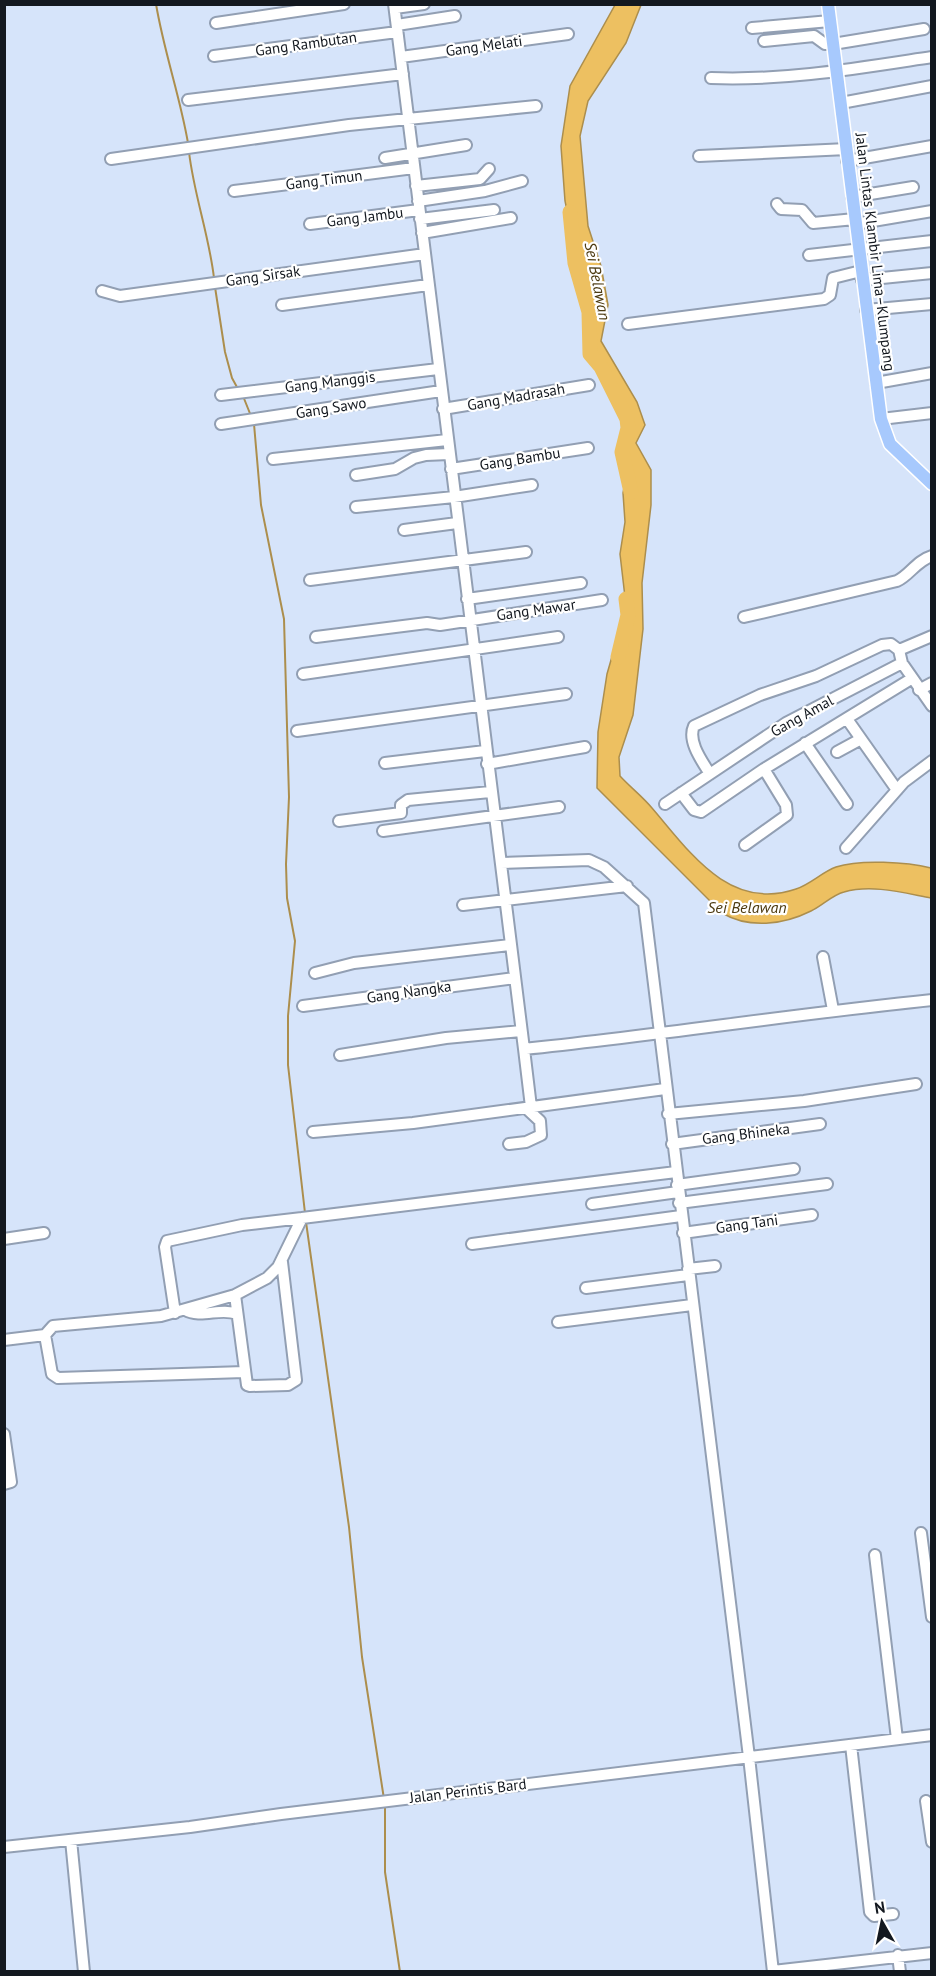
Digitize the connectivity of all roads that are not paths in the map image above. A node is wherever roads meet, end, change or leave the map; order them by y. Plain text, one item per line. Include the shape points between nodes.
1 (344, 4) edge
2 (424, 4) edge
3 (828, 4) edge
4 (394, 6) edge
5 (455, 16) dead end
6 (830, 21) junction
7 (216, 23) dead end
8 (397, 28) junction
9 (752, 28) dead end
10 (924, 29) dead end
11 (568, 34) dead end
12 (764, 41) dead end
13 (833, 44) junction
14 (214, 56) dead end
15 (401, 57) junction
16 (932, 57) edge
17 (837, 71) junction
18 (403, 74) junction
19 (711, 78) dead end
20 (932, 86) edge
21 (188, 100) dead end
22 (841, 104) junction
23 (536, 106) dead end
24 (408, 121) junction
25 (466, 145) dead end
26 (932, 146) edge
27 (412, 155) junction
28 (847, 155) junction
29 (699, 156) dead end
30 (385, 158) dead end
31 (111, 159) dead end
32 (414, 168) junction
33 (489, 169) dead end
34 (522, 181) dead end
35 (416, 186) junction
36 (913, 187) dead end
37 (234, 191) dead end
38 (852, 197) junction
39 (777, 204) dead end
40 (419, 210) junction
41 (494, 210) dead end
42 (932, 211) edge
43 (511, 218) dead end
44 (855, 222) junction
45 (310, 224) dead end
46 (422, 233) junction
47 (932, 241) edge
48 (858, 250) junction
49 (424, 254) junction
50 (809, 255) dead end
51 (932, 273) edge
52 (862, 275) junction
53 (428, 285) junction
54 (102, 291) dead end
55 (932, 304) edge
56 (282, 305) dead end
57 (866, 310) junction
58 (628, 324) dead end
59 (438, 369) junction
60 (932, 373) edge
61 (876, 383) junction
62 (590, 385) dead end
63 (441, 391) junction
64 (226, 395) dead end
65 (443, 409) junction
66 (932, 413) edge
67 (881, 419) junction
68 (221, 424) dead end
69 (447, 440) junction
70 (588, 448) dead end
71 (449, 454) junction
72 (273, 459) dead end
73 (451, 469) junction
74 (356, 475) dead end
75 (932, 484) edge
76 (532, 485) dead end
77 (454, 497) junction
78 (356, 507) dead end
79 (457, 523) junction
80 (404, 530) dead end
81 (526, 552) dead end
82 (932, 556) edge
83 (462, 560) junction
84 (310, 580) dead end
85 (581, 583) dead end
86 (467, 599) junction
87 (602, 600) dead end
88 (744, 617) dead end
89 (469, 620) junction
90 (932, 636) edge
91 (316, 637) dead end
92 (558, 637) dead end
93 (473, 649) junction
94 (899, 650) junction
95 (902, 663) junction
96 (303, 674) dead end
97 (911, 680) junction
98 (932, 683) edge
99 (919, 690) junction
100 (566, 694) dead end
101 (480, 705) junction
102 (932, 706) edge
103 (847, 718) junction
104 (297, 731) dead end
105 (861, 738) junction
106 (805, 743) junction
107 (585, 747) dead end
108 (485, 751) junction
109 (837, 752) dead end
110 (932, 761) edge
111 (386, 763) dead end
112 (487, 765) junction
113 (764, 769) junction
114 (710, 774) junction
115 (897, 790) junction
116 (490, 792) junction
117 (681, 793) junction
118 (665, 804) dead end
119 (847, 804) dead end
120 (559, 807) dead end
121 (493, 816) junction
122 (339, 821) dead end
123 (383, 831) dead end
124 (745, 845) dead end
125 (846, 848) dead end
126 (501, 863) junction
127 (627, 886) junction
128 (505, 899) junction
129 (463, 905) dead end
130 (510, 945) junction
131 (823, 957) dead end
132 (315, 973) dead end
133 (515, 978) junction
134 (932, 1000) edge
135 (303, 1006) dead end
136 (833, 1010) junction
137 (522, 1032) junction
138 (658, 1036) junction
139 (524, 1049) junction
140 (340, 1055) dead end
141 (916, 1084) dead end
142 (665, 1089) junction
143 (529, 1108) junction
144 (668, 1114) junction
145 (820, 1124) dead end
146 (313, 1132) dead end
147 (509, 1144) dead end
148 (672, 1144) junction
149 (794, 1169) dead end
150 (676, 1172) junction
151 (827, 1184) dead end
152 (678, 1193) junction
153 (592, 1204) dead end
154 (812, 1215) dead end
155 (681, 1216) junction
156 (307, 1217) junction
157 (44, 1233) dead end
158 (683, 1233) junction
159 (4, 1239) edge
160 (472, 1244) dead end
161 (282, 1262) junction
162 (715, 1266) dead end
163 (688, 1272) junction
164 (586, 1288) dead end
165 (235, 1295) junction
166 (692, 1305) junction
167 (180, 1311) junction
168 (237, 1314) junction
169 (558, 1322) dead end
170 (45, 1335) junction
171 (4, 1340) edge
172 (244, 1372) junction
173 (4, 1434) edge
174 (4, 1484) edge
175 (921, 1533) dead end
176 (876, 1555) dead end
177 (932, 1617) edge
178 (932, 1735) edge
179 (897, 1739) junction
180 (851, 1745) junction
181 (749, 1757) junction
182 (926, 1801) dead end
183 (71, 1840) junction
184 (932, 1842) edge
185 (4, 1847) edge
186 (893, 1914) dead end
187 (932, 1953) edge
188 (898, 1955) junction
189 (84, 1971) edge
190 (773, 1971) edge
191 (900, 1971) edge

1 - 7 street
2 - 4 street
3 - 6 main road, Jalan Lintas Klambir Lima–Klumpang
4 - 8 street
5 - 8 street, Gang Rambutan
6 - 9 street
6 - 13 main road, Jalan Lintas Klambir Lima–Klumpang
8 - 14 street, Gang Rambutan
8 - 15 street
10 - 13 street
11 - 15 street, Gang Melati
12 - 13 street via 814,36 825,44
13 - 17 main road, Jalan Lintas Klambir Lima–Klumpang
15 - 18 street
16 - 17 street
17 - 19 street
17 - 22 main road, Jalan Lintas Klambir Lima–Klumpang
18 - 21 street
18 - 24 street
20 - 22 street
22 - 28 main road, Jalan Lintas Klambir Lima–Klumpang
23 - 24 street
24 - 27 street
24 - 31 street via 349,125
25 - 27 street
26 - 28 street
27 - 30 street
27 - 32 street
28 - 29 street
28 - 38 main road, Jalan Lintas Klambir Lima–Klumpang
32 - 35 street
32 - 37 street, Gang Timun
33 - 35 street via 476,180
34 - 40 street
35 - 40 street
36 - 38 street
38 - 44 main road, Jalan Lintas Klambir Lima–Klumpang
39 - 44 street via 781,210 802,210 813,223
40 - 41 street
40 - 45 street, Gang Jambu
40 - 46 street
42 - 44 street
43 - 46 street
44 - 48 main road, Jalan Lintas Klambir Lima–Klumpang
46 - 49 street
47 - 48 street
48 - 50 street
48 - 52 main road, Jalan Lintas Klambir Lima–Klumpang
49 - 53 street
49 - 54 street, Gang Sirsak via 120,296
51 - 52 street
52 - 57 main road, Jalan Lintas Klambir Lima–Klumpang
52 - 58 street via 833,278 830,295 824,299
53 - 56 street
53 - 59 street
55 - 57 street
57 - 61 main road, Jalan Lintas Klambir Lima–Klumpang
59 - 63 street
59 - 64 street, Gang Manggis
60 - 61 street
61 - 67 main road, Jalan Lintas Klambir Lima–Klumpang
62 - 65 street, Gang Madrasah
63 - 65 street
63 - 68 street, Gang Sawo
65 - 69 street
66 - 67 street
67 - 75 main road, Jalan Lintas Klambir Lima–Klumpang via 890,444
69 - 71 street
69 - 72 street
70 - 73 street, Gang Bambu
71 - 73 street
71 - 74 street via 426,455 395,469
73 - 77 street
76 - 77 street
77 - 78 street
77 - 79 street
79 - 80 street
79 - 83 street
81 - 83 street
82 - 88 street via 897,581
83 - 84 street
83 - 86 street
85 - 86 street
86 - 89 street
87 - 89 street, Gang Mawar
89 - 91 street, Gang Mawar
89 - 93 street
90 - 94 street
92 - 93 street
93 - 96 street
93 - 101 street
94 - 95 street
94 - 114 street via 891,644 882,645 694,726 691,732
95 - 97 street
95 - 114 street, Gang Amal via 786,723
97 - 99 street
97 - 103 street
98 - 99 street
99 - 102 street
100 - 101 street
101 - 104 street
101 - 108 street
103 - 105 street
103 - 106 street
105 - 109 street
105 - 115 street
106 - 113 street
106 - 119 street
107 - 112 street
108 - 111 street
108 - 112 street
110 - 115 street
112 - 116 street
113 - 117 street via 700,812
113 - 124 street via 784,801 787,814
114 - 117 street, Gang Amal
115 - 125 street
116 - 121 street
116 - 122 street via 408,800 401,805 400,813
117 - 118 street, Gang Amal
120 - 121 street
121 - 123 street
121 - 126 street
126 - 127 street via 589,860
126 - 128 street
127 - 128 street
127 - 138 street via 644,903
128 - 129 street
128 - 130 street
130 - 132 street via 364,961
130 - 133 street
131 - 136 street
133 - 135 street, Gang Nangka
133 - 137 street
134 - 136 street
136 - 138 street
137 - 139 street
137 - 140 street via 446,1038
138 - 139 street
138 - 142 street
139 - 143 street
141 - 144 street via 804,1101
142 - 143 street
142 - 144 street
143 - 146 street
143 - 147 street via 540,1121 541,1134 526,1142
144 - 148 street
145 - 148 street, Gang Bhineka
148 - 150 street
149 - 152 street
150 - 152 street
150 - 156 street
151 - 152 street
152 - 153 street
152 - 155 street
154 - 158 street, Gang Tani
155 - 158 street
155 - 160 street
156 - 161 street
156 - 167 street via 242,1225 167,1241
157 - 159 street
158 - 163 street
161 - 165 street via 267,1278
161 - 172 street via 296,1380 288,1385 250,1386
162 - 163 street
163 - 164 street
163 - 166 street
165 - 167 street
165 - 168 street
166 - 169 street
166 - 181 street
167 - 168 street
167 - 170 street via 138,1319 53,1326
168 - 172 street
170 - 171 street
170 - 172 street via 52,1374 58,1378
173 - 174 street via 11,1482
175 - 177 street
176 - 179 street
178 - 179 street, Jalan Perintis Bard
179 - 180 street, Jalan Perintis Bard
180 - 181 street, Jalan Perintis Bard
180 - 186 street via 870,1912 874,1916
181 - 183 street, Jalan Perintis Bard
181 - 190 street
182 - 184 street
183 - 185 street, Jalan Perintis Bard
183 - 189 street
187 - 188 street
188 - 190 street
188 - 191 street

